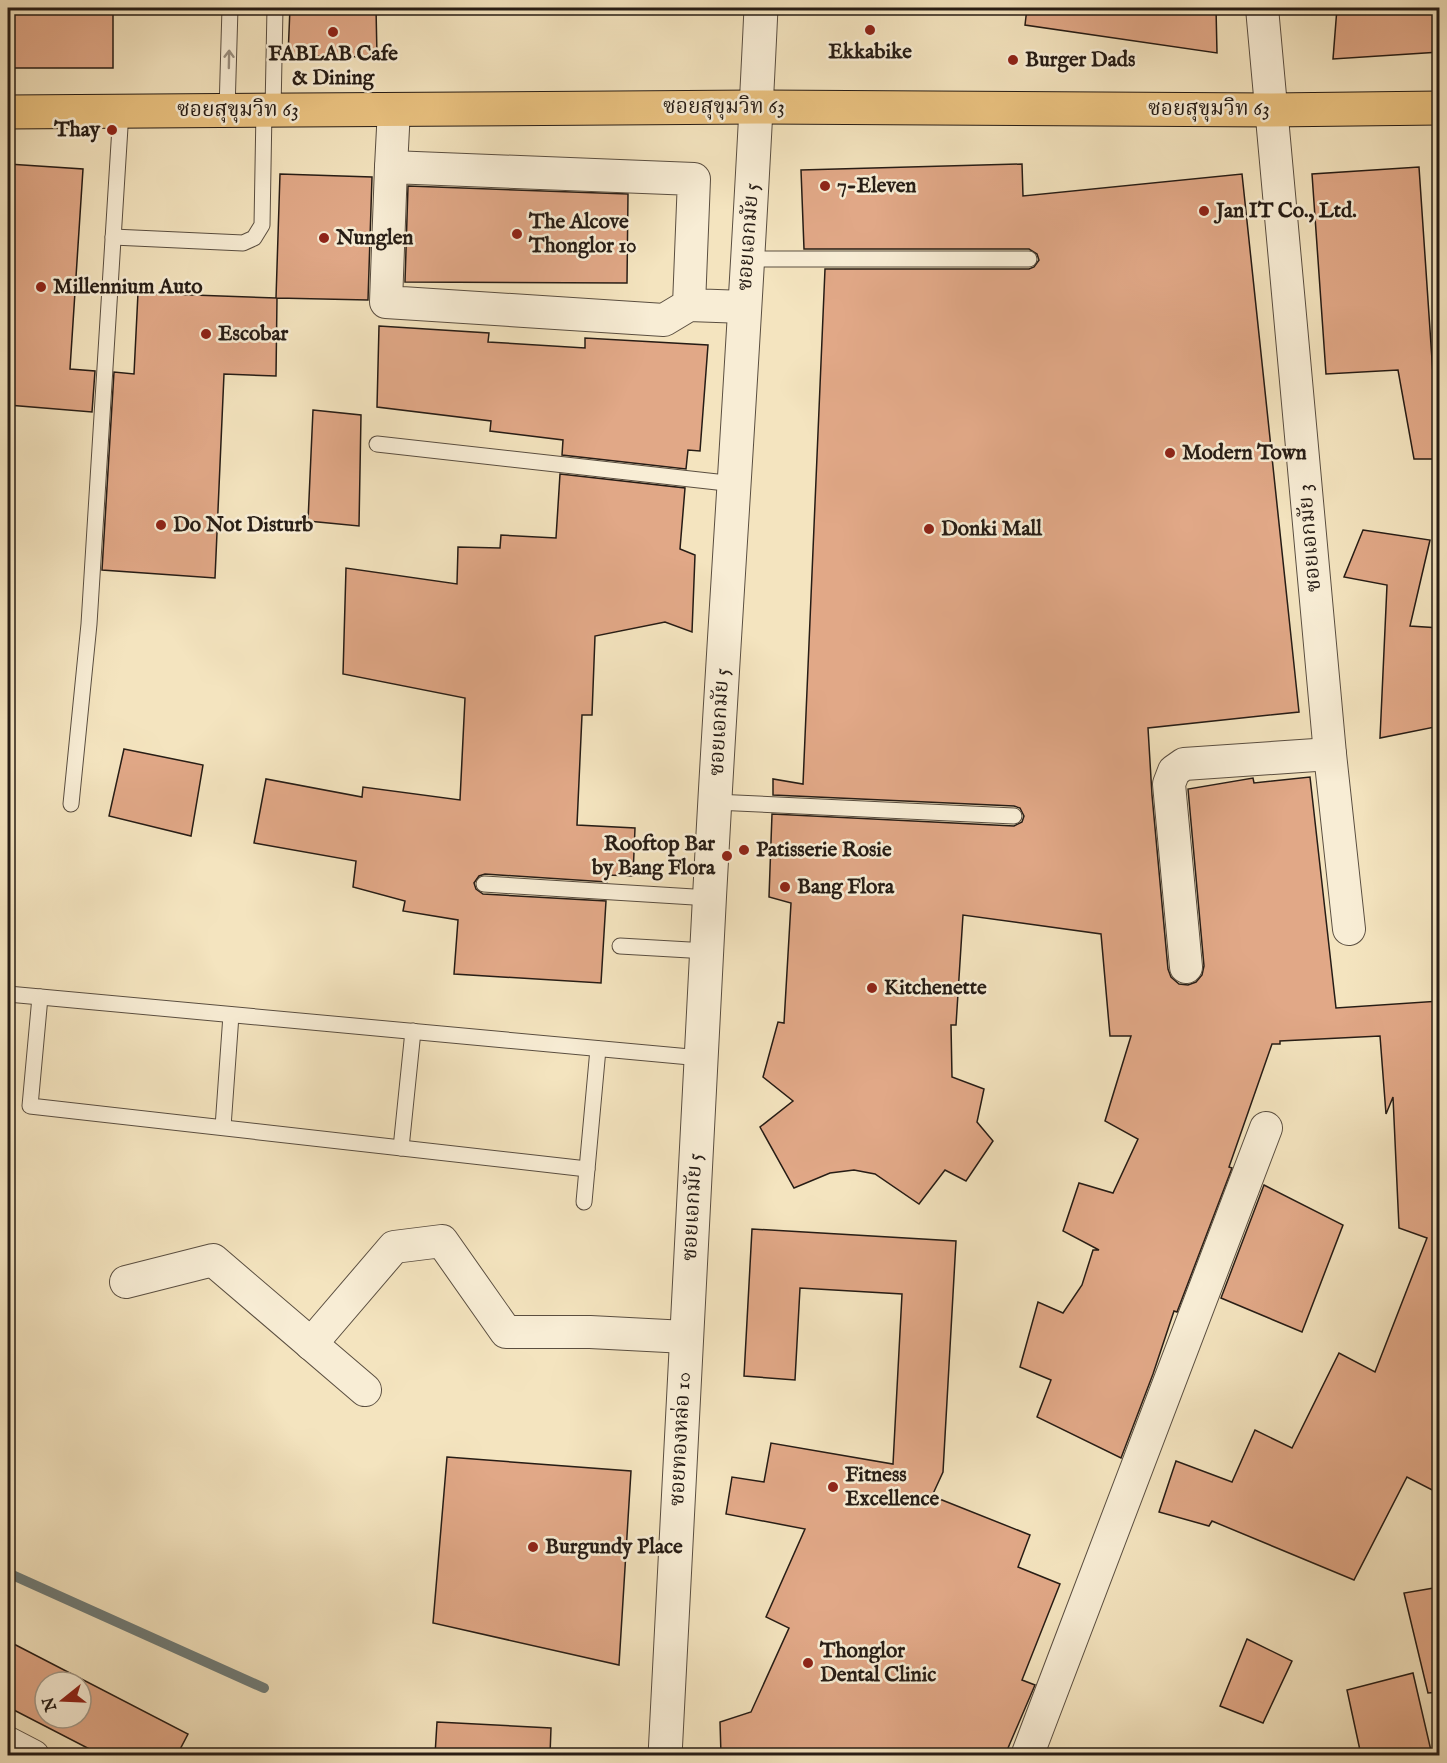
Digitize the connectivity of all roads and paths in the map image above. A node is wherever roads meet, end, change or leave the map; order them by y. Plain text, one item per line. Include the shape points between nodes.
1 (230, 8) edge
2 (275, 8) edge
3 (761, 8) edge
4 (1262, 8) edge
5 (757, 106) junction
6 (1440, 108) edge
7 (394, 109) junction
8 (227, 110) junction
9 (268, 110) junction
10 (1271, 110) junction
11 (121, 111) junction
12 (8, 112) edge
13 (391, 167) junction
14 (113, 237) junction
15 (748, 259) junction
16 (1029, 259) dead end
17 (689, 305) junction
18 (745, 307) junction
19 (377, 444) dead end
20 (735, 483) junction
21 (1330, 754) junction
22 (715, 802) junction
23 (71, 804) dead end
24 (1014, 816) dead end
25 (484, 884) dead end
26 (710, 898) junction
27 (1349, 929) dead end
28 (620, 946) dead end
29 (707, 951) junction
30 (1186, 967) dead end
31 (8, 994) edge
32 (40, 997) junction
33 (231, 1015) junction
34 (413, 1031) junction
35 (598, 1048) junction
36 (701, 1058) junction
37 (223, 1127) junction
38 (1266, 1128) dead end
39 (401, 1148) junction
40 (587, 1169) junction
41 (584, 1202) dead end
42 (126, 1282) dead end
43 (686, 1337) junction
44 (311, 1344) junction
45 (365, 1390) dead end
46 (8, 1743) edge
47 (33, 1755) edge
48 (665, 1755) edge
49 (1027, 1755) edge

8 -> 1 lane
2 - 9 lane
3 - 5 street, ซอยเอกมัย 5
4 - 10 street, ซอยเอกมัย 3
5 - 7 main road, ซอยสุขุมวิท 63
5 - 10 main road, ซอยสุขุมวิท 63
5 - 15 street, ซอยเอกมัย 5
6 - 10 main road, ซอยสุขุมวิท 63
7 - 9 main road, ซอยสุขุมวิท 63
7 - 13 street
8 - 9 main road, ซอยสุขุมวิท 63
8 - 11 main road, ซอยสุขุมวิท 63
9 - 14 lane via 262,225 254,238 243,243
10 - 21 street, ซอยเอกมัย 3
11 - 12 main road, ซอยสุขุมวิท 63
11 - 14 lane
13 - 17 street via 694,179
13 - 17 street via 386,302 664,320
14 - 23 lane via 89,624
15 - 16 lane
15 - 18 street, ซอยเอกมัย 5
17 - 18 street
18 - 20 street, ซอยเอกมัย 5
19 - 20 lane
20 - 22 street, ซอยเอกมัย 5
21 - 27 street, ซอยเอกมัย 3
21 - 30 street via 1184,765 1174,771 1169,784
22 - 24 lane
22 - 26 street, ซอยเอกมัย 5
25 - 26 lane
26 - 29 street, ซอยเอกมัย 5
28 - 29 lane
29 - 36 street, ซอยเอกมัย 5
31 - 32 lane
32 - 33 lane
32 - 37 lane via 30,1106
33 - 34 lane
33 - 37 lane
34 - 35 lane
34 - 39 lane
35 - 36 lane
35 - 40 lane
36 - 43 street, ซอยเอกมัย 5
37 - 39 lane
38 - 49 street
39 - 40 lane
40 - 41 lane
42 - 44 street via 213,1260
43 - 44 street via 506,1332 442,1241 394,1247
43 - 48 street, ซอยทองหล่อ 10
44 - 45 street
46 - 47 street

